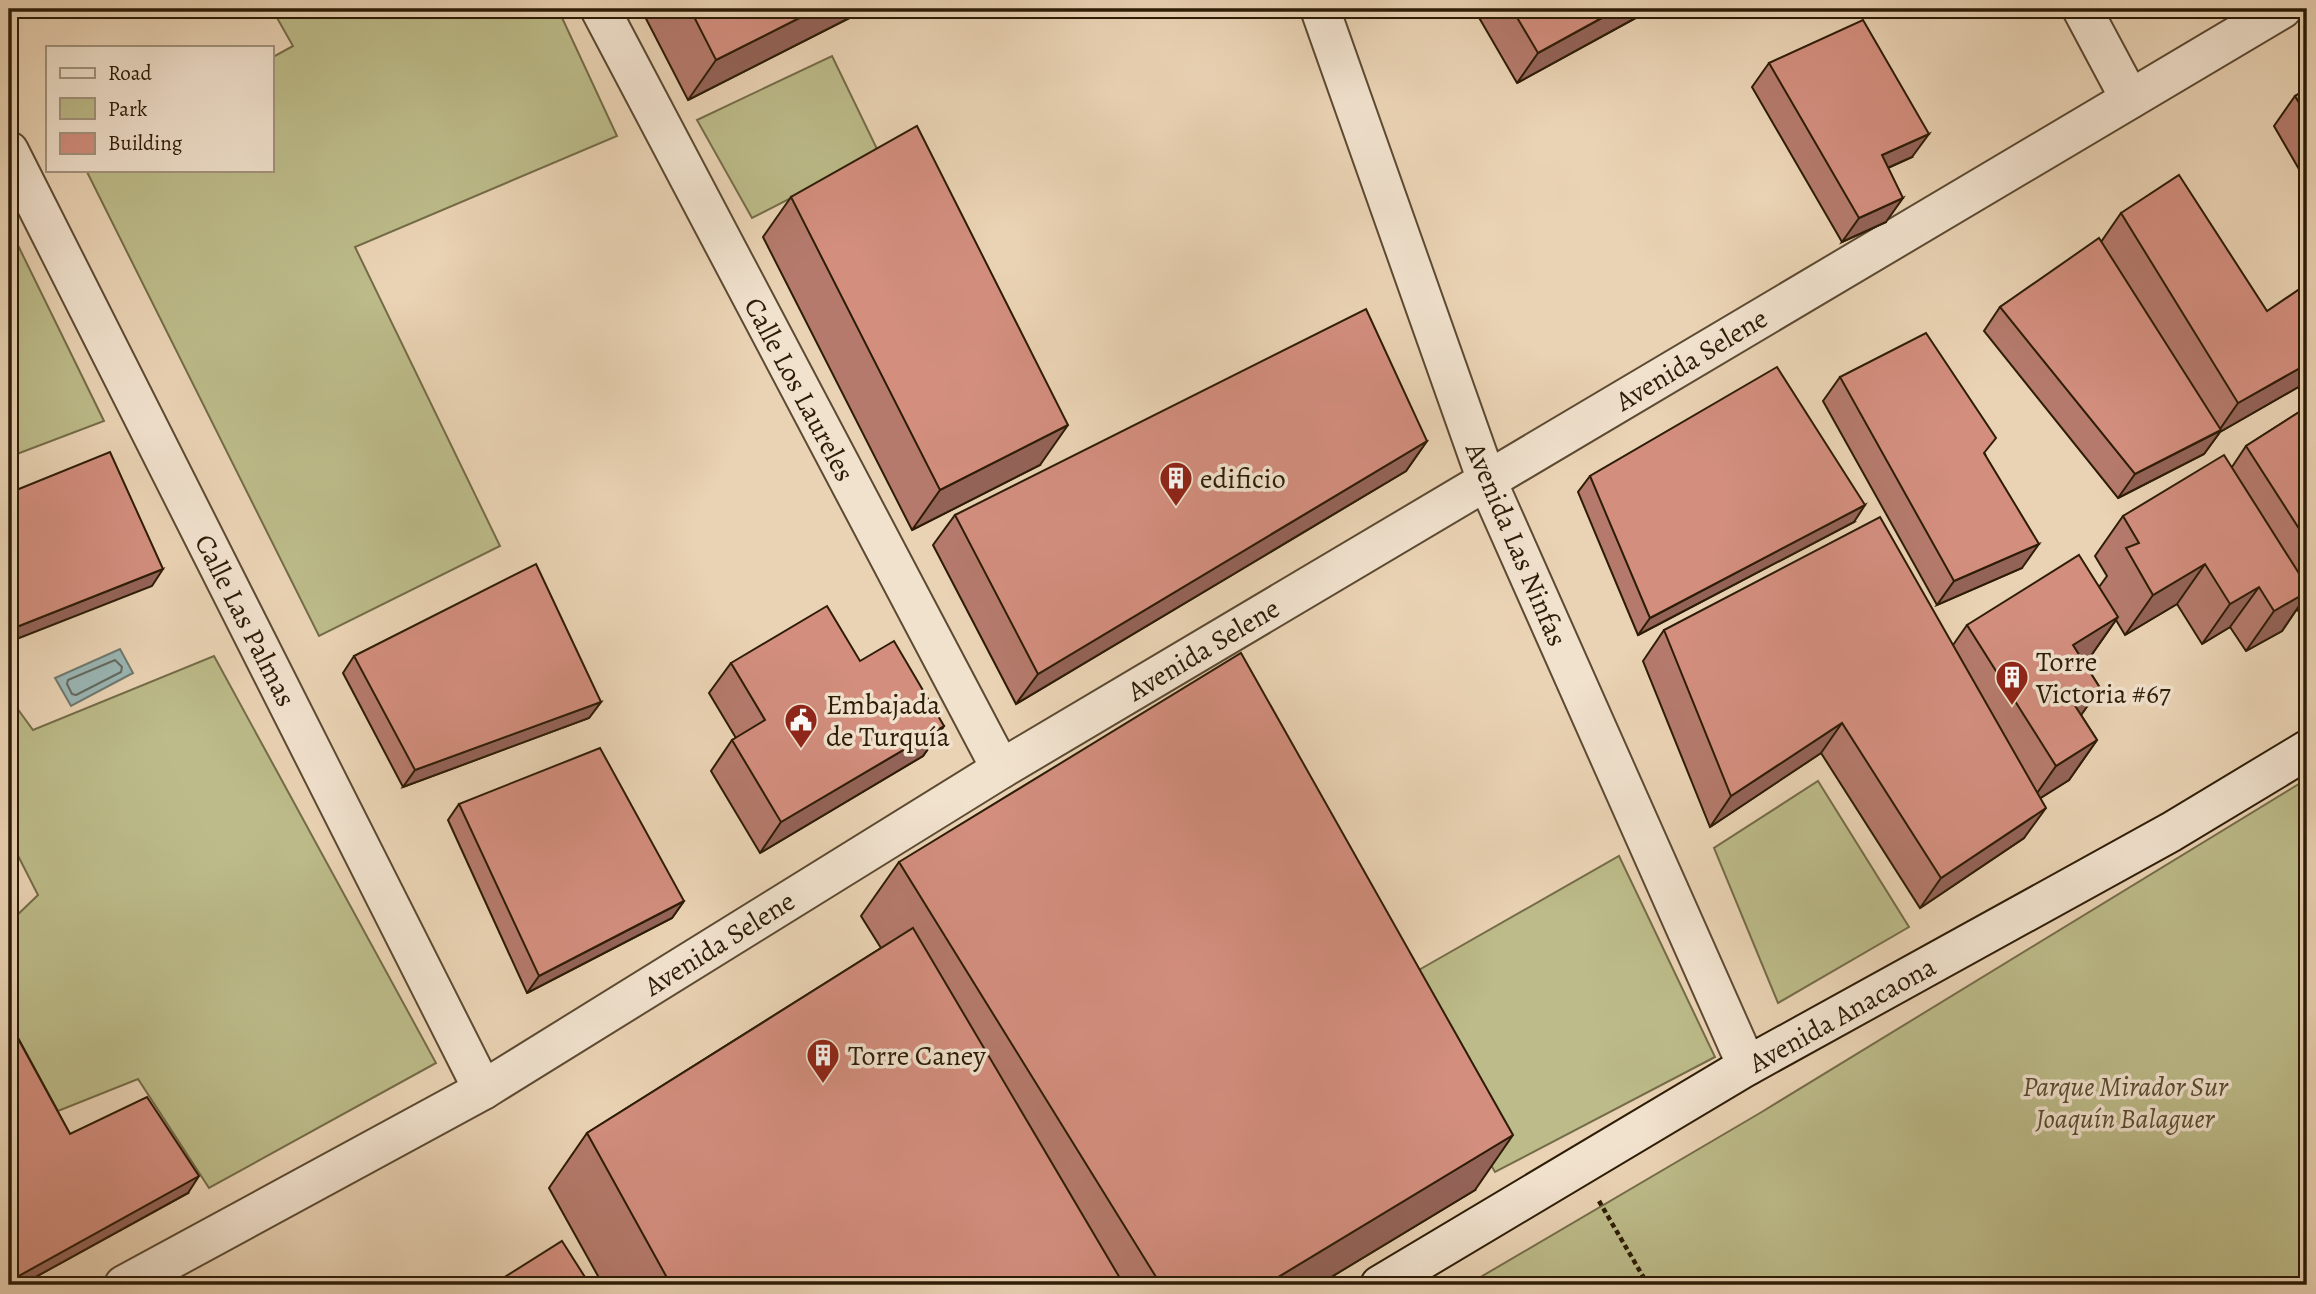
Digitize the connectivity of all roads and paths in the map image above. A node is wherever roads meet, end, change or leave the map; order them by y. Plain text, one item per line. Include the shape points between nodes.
1 (600, 9) edge
2 (1320, 9) edge
3 (2082, 9) edge
4 (2281, 9) edge
5 (2130, 99) junction
6 (9, 151) edge
7 (1487, 481) junction
8 (2307, 750) edge
9 (1001, 769) junction
10 (1747, 1066) junction
11 (483, 1090) junction
12 (1597, 1198) dead end
13 (124, 1285) edge
14 (1380, 1285) edge
15 (1648, 1285) edge

1 - 9 street, Calle Los Laureles
2 - 7 street, Avenida Las Ninfas
3 - 5 street
4 - 5 street, Avenida Selene
5 - 7 street, Avenida Selene
6 - 11 street, Calle Las Palmas
7 - 9 street, Avenida Selene
7 - 10 street, Avenida Las Ninfas
8 - 10 street, Avenida Anacaona via 2171,832
9 - 11 street, Avenida Selene
10 - 14 street, Avenida Anacaona
11 - 13 street, Avenida Selene
12 - 15 path

